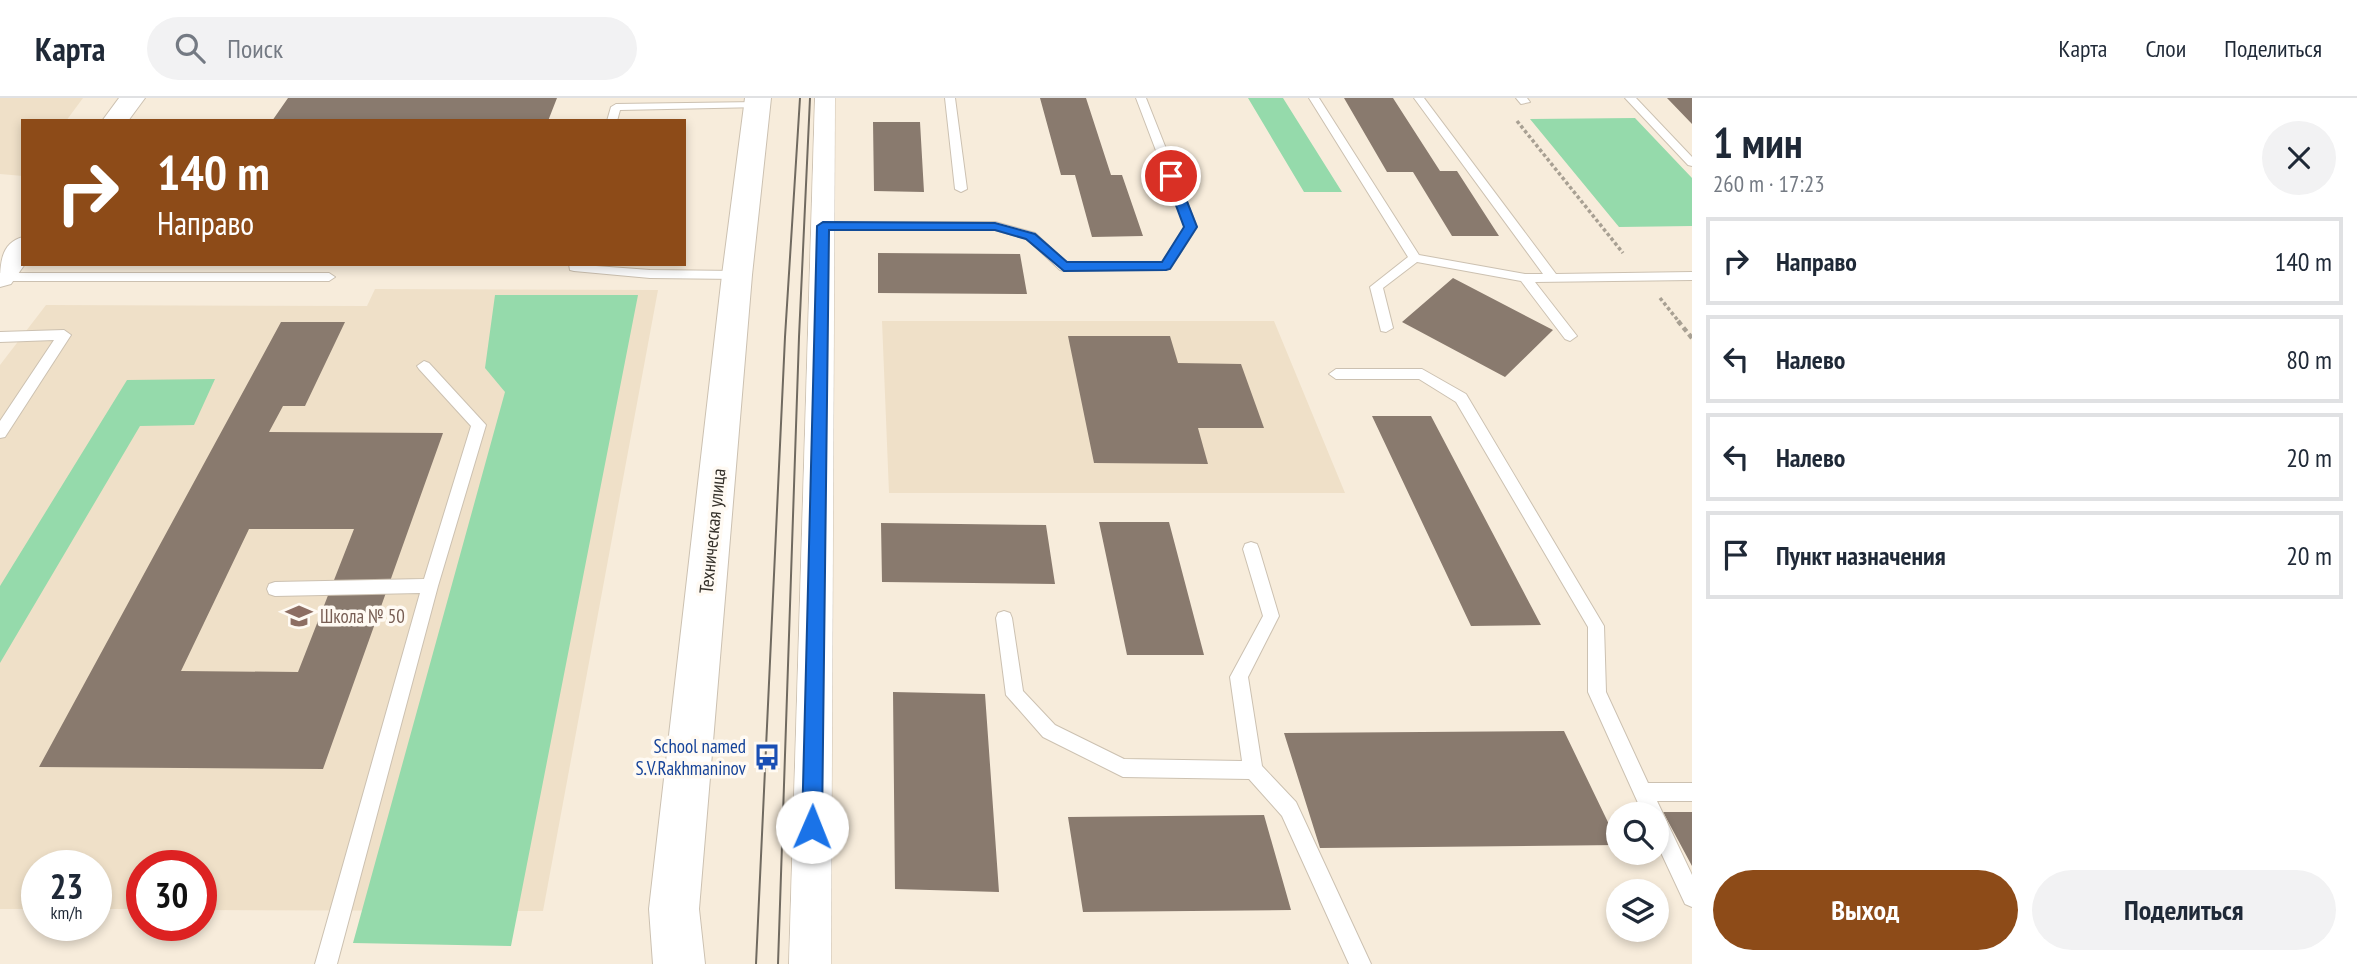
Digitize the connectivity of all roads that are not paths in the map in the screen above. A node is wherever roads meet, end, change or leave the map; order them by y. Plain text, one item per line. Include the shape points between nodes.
1 (132, 98) edge
2 (825, 98) edge
3 (950, 98) edge
4 (1141, 98) edge
5 (1314, 98) edge
6 (1419, 98) edge
7 (1630, 98) edge
8 (757, 101) edge
9 (117, 119) edge
10 (613, 119) edge
11 (1692, 163) edge
12 (961, 189) dead end
13 (823, 226) junction
14 (21, 249) edge
15 (1415, 258) junction
16 (574, 266) edge
17 (737, 275) junction
18 (1692, 276) edge
19 (0, 277) edge
20 (329, 277) dead end
21 (1552, 277) junction
22 (1525, 278) junction
23 (1386, 328) dead end
24 (1570, 336) dead end
25 (0, 337) edge
26 (424, 366) dead end
27 (1336, 373) dead end
28 (0, 433) edge
29 (1251, 549) dead end
30 (430, 586) junction
31 (275, 589) dead end
32 (1003, 618) dead end
33 (1253, 770) junction
34 (1643, 792) junction
35 (1692, 792) edge
36 (1648, 802) edge
37 (1669, 848) edge
38 (1692, 897) edge
39 (326, 964) edge
40 (679, 964) edge
41 (810, 964) edge
42 (1360, 964) edge

1 - 9 main road
2 - 13 street
3 - 12 lane
4 - 13 lane via 1191,227 1166,266 1064,267 1031,236 995,226
5 - 15 lane
6 - 21 lane
7 - 11 lane
8 - 10 lane via 616,107
8 - 17 main road, Техническая улица
13 - 41 street
14 - 19 main road
15 - 22 lane
15 - 23 lane via 1376,287
16 - 17 lane via 650,274
17 - 40 main road, Техническая улица via 674,909
18 - 21 lane
19 - 20 lane
21 - 22 lane
22 - 24 lane
25 - 28 lane via 64,335
26 - 30 lane via 480,425
27 - 34 lane via 1422,374 1461,398 1596,626 1597,692
29 - 33 lane via 1271,616 1239,677
30 - 31 lane
30 - 39 lane
32 - 33 lane via 1015,695 1049,731 1123,768
33 - 42 lane via 1289,809
34 - 35 lane
34 - 36 lane
37 - 38 lane

